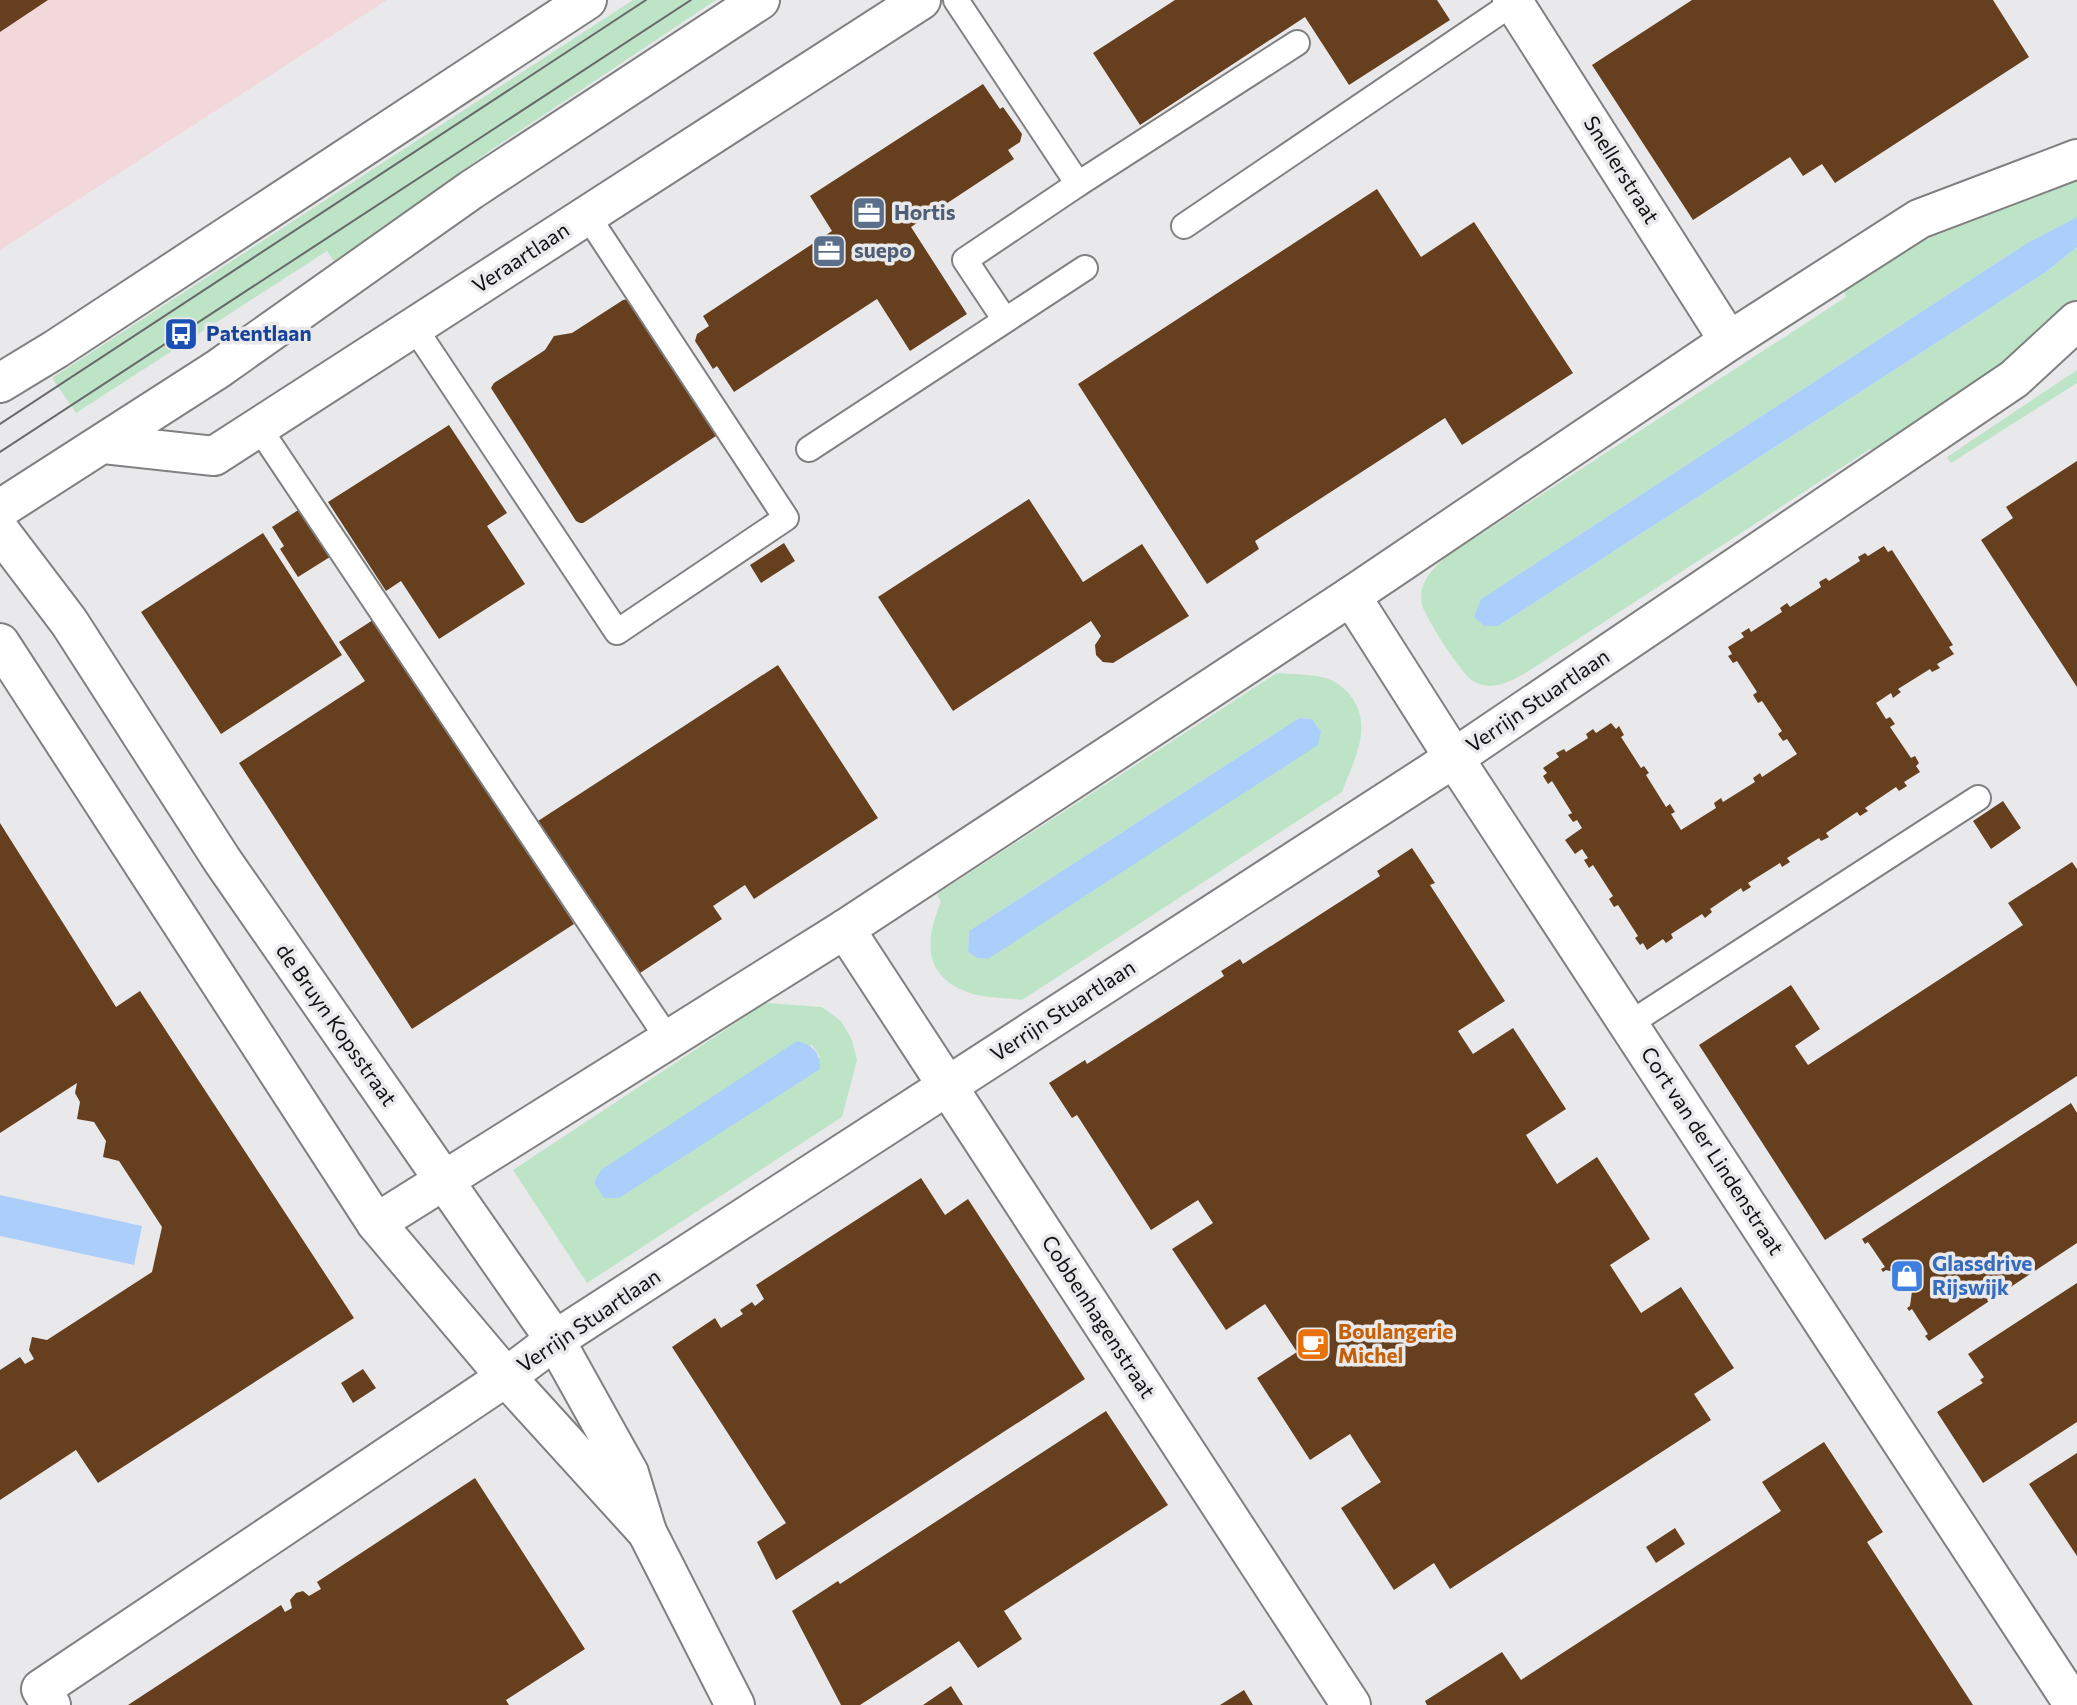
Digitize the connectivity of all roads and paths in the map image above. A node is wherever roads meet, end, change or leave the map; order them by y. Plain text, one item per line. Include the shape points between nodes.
1 (587, 0) edge
2 (760, 0) edge
3 (921, 0) edge
4 (956, 0) edge
5 (1512, 1) edge
6 (1297, 43) dead end
7 (2077, 159) edge
8 (1078, 184) junction
9 (587, 215) junction
10 (1184, 226) dead end
11 (1085, 268) dead end
12 (1005, 320) junction
13 (2077, 321) edge
14 (414, 327) junction
15 (1730, 341) junction
16 (0, 383) edge
17 (259, 428) junction
18 (104, 444) junction
19 (809, 449) dead end
20 (0, 509) edge
21 (0, 531) edge
22 (1351, 596) junction
23 (0, 643) edge
24 (1454, 758) junction
25 (1978, 798) dead end
26 (845, 929) junction
27 (1629, 1024) junction
28 (668, 1039) junction
29 (947, 1086) junction
30 (443, 1179) junction
31 (376, 1223) junction
32 (555, 1340) junction
33 (506, 1377) junction
34 (647, 1532) junction
35 (46, 1697) edge
36 (736, 1705) edge
37 (1351, 1705) edge
38 (2074, 1705) edge

1 - 16 street
2 - 18 street via 471,190
3 - 9 street, Veraartlaan
4 - 8 lane
5 - 10 lane
5 - 15 street, Snellerstraat
6 - 8 lane
7 - 15 street via 1919,219
8 - 12 lane via 965,260
9 - 14 street, Veraartlaan
9 - 14 lane via 786,518 617,632
11 - 12 lane
12 - 19 lane
13 - 24 street, Verrijn Stuartlaan via 2014,379
14 - 17 street, Veraartlaan
15 - 22 street
17 - 18 street, Veraartlaan via 214,456
17 - 28 lane
18 - 20 street
21 - 30 street, de Bruyn Kopsstraat via 69,622 222,860
22 - 24 street, Cort van der Lindenstraat
22 - 26 street
23 - 31 street, de Bruyn Kopsstraat
24 - 27 street, Cort van der Lindenstraat
24 - 29 street, Verrijn Stuartlaan
25 - 27 lane
26 - 28 street
26 - 29 street, Cobbenhagenstraat
27 - 38 street, Cort van der Lindenstraat
28 - 30 street
29 - 32 street, Verrijn Stuartlaan
29 - 37 street, Cobbenhagenstraat
30 - 31 street
30 - 32 street, de Bruyn Kopsstraat
31 - 33 street, de Bruyn Kopsstraat
32 - 33 street, Verrijn Stuartlaan
32 - 34 street, de Bruyn Kopsstraat via 629,1473
33 - 34 street, de Bruyn Kopsstraat
33 - 35 street, Verrijn Stuartlaan
34 - 36 street, de Bruyn Kopsstraat

